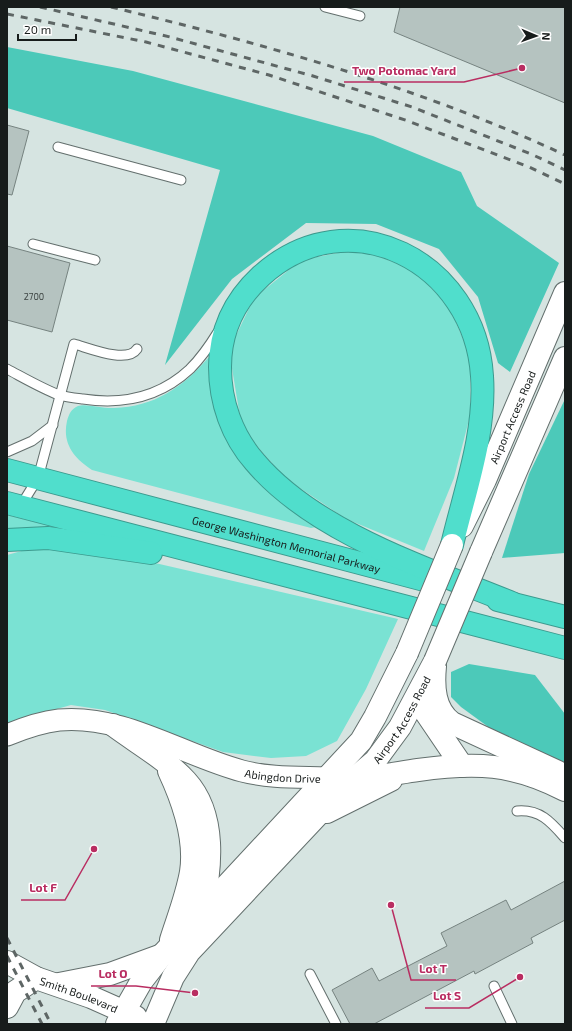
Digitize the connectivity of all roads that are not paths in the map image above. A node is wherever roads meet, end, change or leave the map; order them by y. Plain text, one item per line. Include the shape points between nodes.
1 (325, 7) edge
2 (360, 16) dead end
3 (58, 147) dead end
4 (180, 180) dead end
5 (33, 244) dead end
6 (96, 260) dead end
7 (565, 293) edge
8 (228, 319) junction
9 (137, 349) dead end
10 (565, 358) edge
11 (7, 369) edge
12 (60, 395) junction
13 (53, 425) junction
14 (7, 452) edge
15 (7, 470) edge
16 (38, 478) junction
17 (13, 505) edge
18 (7, 540) edge
19 (452, 545) junction
20 (230, 562) junction
21 (512, 603) junction
22 (565, 617) edge
23 (565, 648) edge
24 (407, 652) junction
25 (435, 660) junction
26 (418, 696) junction
27 (113, 725) junction
28 (7, 734) edge
29 (165, 763) junction
30 (462, 766) junction
31 (407, 772) junction
32 (565, 777) edge
33 (326, 778) junction
34 (353, 778) junction
35 (565, 790) edge
36 (517, 811) dead end
37 (314, 818) junction
38 (565, 838) edge
39 (202, 910) junction
40 (165, 951) junction
41 (7, 962) edge
42 (310, 974) dead end
43 (36, 978) junction
44 (59, 985) junction
45 (494, 986) dead end
46 (7, 1007) edge
47 (120, 1020) edge
48 (153, 1023) edge
49 (336, 1024) edge
50 (512, 1024) edge

1 - 2 lane
3 - 4 lane
5 - 6 lane
7 - 19 main road, Airport Access Road via 485,480
8 - 12 lane via 191,368 156,392 143,397 101,402
8 - 19 highway via 251,285 265,273 297,251 318,244 377,244 397,250 436,274 462,307 471,327 482,373 482,416
8 - 21 highway via 220,352 220,388 232,426 256,463 292,498 339,527 404,559
9 - 12 lane via 135,353 123,356 74,344
10 - 25 main road, Airport Access Road, bridge
11 - 12 lane via 37,386
12 - 13 lane
13 - 14 lane via 32,441
13 - 16 lane
15 - 16 highway, George Washington Memorial Parkway
16 - 17 lane
16 - 21 highway, George Washington Memorial Parkway
17 - 20 highway
18 - 20 highway via 70,540 118,549
19 - 24 main road, Airport Access Road, bridge
20 - 23 highway
21 - 22 highway, George Washington Memorial Parkway
24 - 26 main road
24 - 33 main road, Airport Access Road via 381,706 360,741
25 - 26 main road, Airport Access Road
25 - 32 main road via 438,707 446,719 452,724 546,765
26 - 30 main road via 429,719
26 - 34 main road, Airport Access Road via 375,762
27 - 28 street, Abingdon Drive via 88,720 60,720 33,725
27 - 29 main road
27 - 33 street, Abingdon Drive via 243,771 274,776
29 - 39 main road via 193,790 206,825 209,841 209,875
29 - 40 main road via 181,801 189,832 192,861 188,886
30 - 31 main road, Abingdon Drive
30 - 35 main road, Abingdon Drive via 508,768 533,775
31 - 34 main road, Abingdon Drive
31 - 37 main road
33 - 34 main road, Abingdon Drive
33 - 39 main road, Airport Access Road
34 - 37 main road, Airport Access Road
36 - 38 lane via 534,812 543,816
37 - 48 main road, Airport Access Road via 189,952 170,982
39 - 40 main road, Airport Access Road
40 - 44 main road via 110,974
40 - 47 main road, Airport Access Road via 141,982
41 - 43 main road, Smith Boulevard
42 - 49 lane
43 - 44 main road, Smith Boulevard
43 - 46 main road via 15,992
44 - 47 main road, Smith Boulevard
45 - 50 lane
47 - 48 main road, Smith Boulevard

